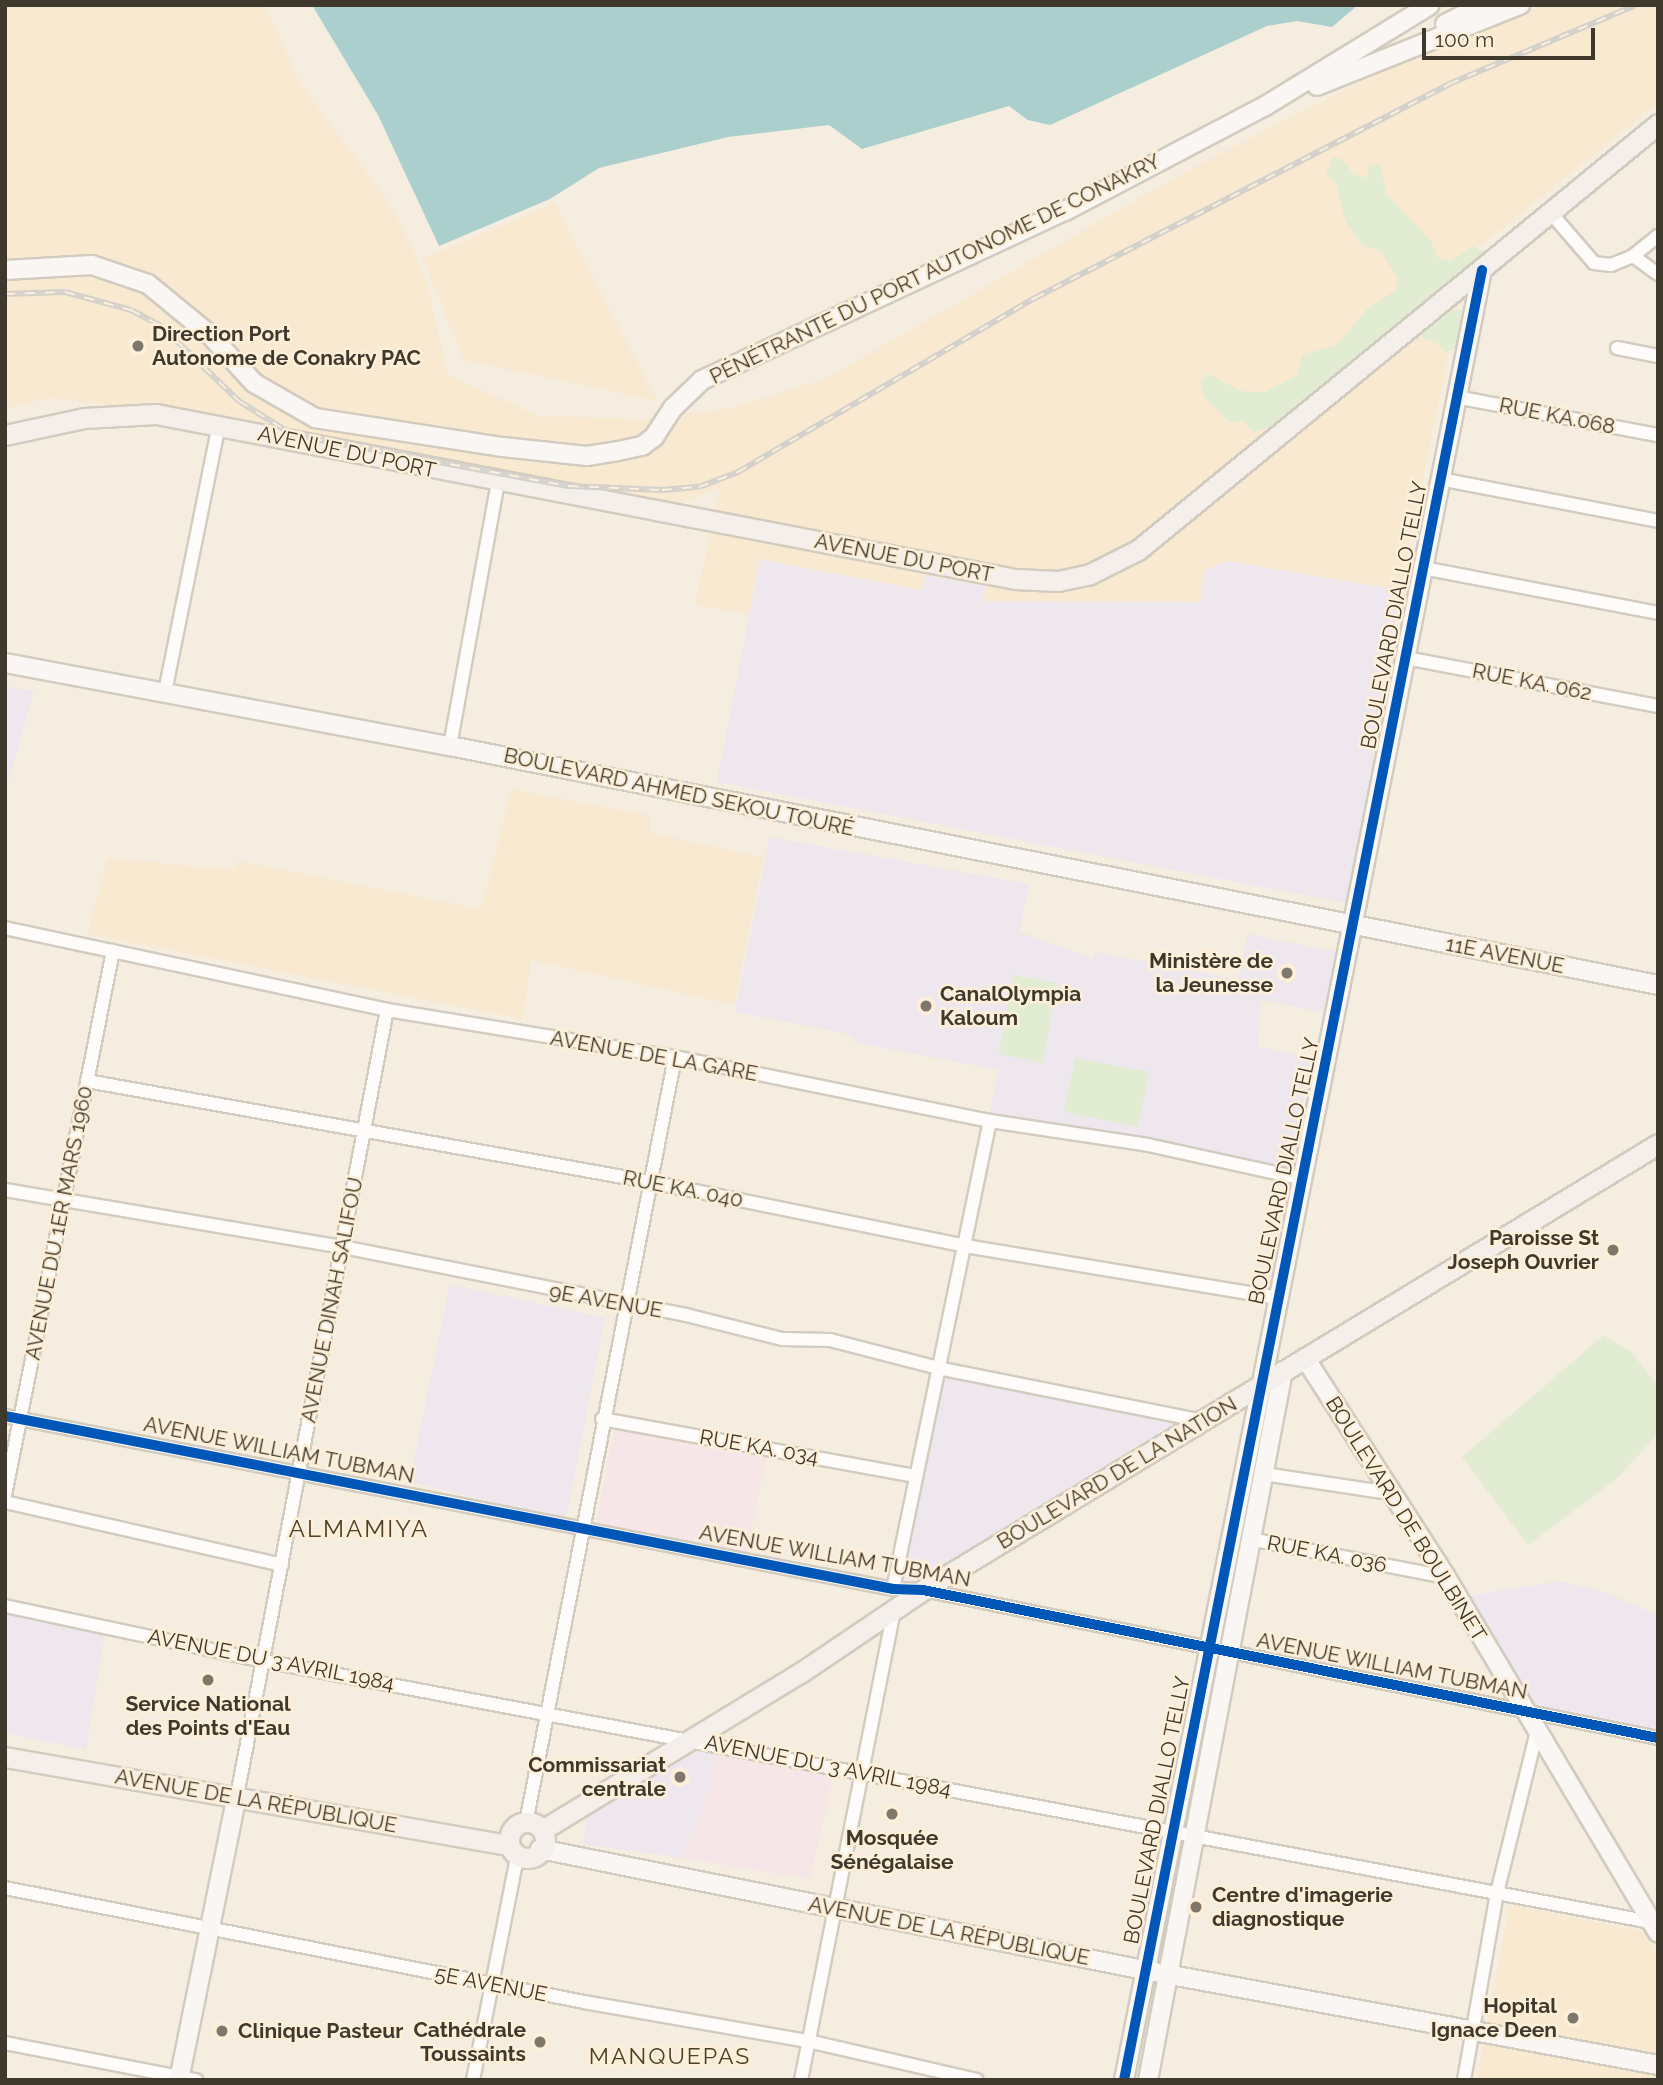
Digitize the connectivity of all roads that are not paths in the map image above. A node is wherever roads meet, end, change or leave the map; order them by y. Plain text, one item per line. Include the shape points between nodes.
1 (1430, 5) edge
2 (1443, 5) edge
3 (1483, 5) edge
4 (1520, 5) edge
5 (1369, 46) junction
6 (1332, 80) junction
7 (1265, 106) junction
8 (1658, 124) edge
9 (1550, 212) junction
10 (1658, 236) edge
11 (1633, 256) junction
12 (5, 270) edge
13 (1482, 271) junction
14 (1658, 274) edge
15 (1616, 348) dead end
16 (1658, 356) edge
17 (1456, 397) junction
18 (219, 425) junction
19 (5, 435) edge
20 (1658, 435) edge
21 (1440, 479) junction
22 (498, 482) junction
23 (1658, 521) edge
24 (1423, 568) junction
25 (1658, 613) edge
26 (1406, 658) junction
27 (5, 663) edge
28 (165, 692) junction
29 (1658, 706) edge
30 (450, 746) junction
31 (1352, 925) junction
32 (5, 928) edge
33 (113, 951) junction
34 (1658, 985) edge
35 (387, 1010) junction
36 (675, 1057) junction
37 (87, 1081) junction
38 (990, 1121) junction
39 (365, 1129) junction
40 (1658, 1144) edge
41 (1304, 1179) junction
42 (651, 1182) junction
43 (5, 1190) edge
44 (64, 1200) junction
45 (965, 1246) junction
46 (343, 1247) junction
47 (1278, 1298) junction
48 (625, 1306) junction
49 (1305, 1358) junction
50 (938, 1368) junction
51 (1283, 1371) junction
52 (1261, 1385) junction
53 (5, 1416) edge
54 (21, 1419) junction
55 (602, 1419) junction
56 (1203, 1421) junction
57 (299, 1474) junction
58 (1264, 1474) junction
59 (916, 1476) junction
60 (1390, 1493) junction
61 (5, 1495) edge
62 (5, 1502) edge
63 (581, 1528) junction
64 (1250, 1539) junction
65 (282, 1565) junction
66 (1446, 1577) junction
67 (893, 1589) junction
68 (923, 1590) junction
69 (5, 1606) edge
70 (894, 1612) junction
71 (1209, 1647) junction
72 (1230, 1653) junction
73 (264, 1661) junction
74 (545, 1711) junction
75 (1526, 1712) junction
76 (1537, 1731) junction
77 (1658, 1738) edge
78 (692, 1740) junction
79 (5, 1757) edge
80 (861, 1773) junction
81 (237, 1796) junction
82 (535, 1826) junction
83 (1174, 1832) junction
84 (1194, 1836) junction
85 (540, 1849) junction
86 (512, 1851) junction
87 (5, 1888) edge
88 (1497, 1893) junction
89 (834, 1909) junction
90 (1654, 1927) edge
91 (208, 1931) junction
92 (1144, 1970) junction
93 (1169, 1974) junction
94 (492, 1983) junction
95 (1472, 2031) junction
96 (808, 2041) junction
97 (5, 2043) edge
98 (1654, 2066) edge
99 (185, 2079) edge
100 (473, 2080) edge
101 (801, 2080) edge
102 (977, 2080) edge
103 (1124, 2080) edge
104 (1148, 2080) edge
105 (1464, 2080) edge

1 - 5 street
2 - 5 street
3 - 6 street
4 - 6 street
5 - 7 street
6 - 7 street
7 - 12 street, PÉNÉTRANTE DU PORT AUTONOME DE CONAKRY via 1065,211 702,380 642,446 587,456 315,418 254,383 210,335 148,284 92,265
8 - 9 main road, AVENUE DU PORT
9 - 11 street via 1594,263 1611,265
9 - 13 main road, AVENUE DU PORT
10 - 11 street
11 - 14 street
13 - 17 street, BOULEVARD DIALLO TELLY
13 - 22 main road, AVENUE DU PORT via 1138,550 1090,574 1058,581 1015,579
15 - 16 street
17 - 20 street, RUE KA.068
17 - 21 street, BOULEVARD DIALLO TELLY
18 - 19 main road, AVENUE DU PORT via 156,414 114,415
18 - 22 main road, AVENUE DU PORT
18 - 28 street
21 - 23 street
21 - 24 street, BOULEVARD DIALLO TELLY
22 - 30 street
24 - 25 street
24 - 26 street, BOULEVARD DIALLO TELLY
26 - 29 street, RUE KA. 062
26 - 31 street, BOULEVARD DIALLO TELLY
27 - 28 street, BOULEVARD AHMED SEKOU TOURÉ
28 - 30 street, BOULEVARD AHMED SEKOU TOURÉ
30 - 31 street, BOULEVARD AHMED SEKOU TOURÉ
31 - 34 street, 11E AVENUE
31 - 41 street, BOULEVARD DIALLO TELLY
32 - 33 street, AVENUE DE LA GARE
33 - 35 street, AVENUE DE LA GARE
33 - 37 street, AVENUE DU 1ER MARS 1960
35 - 36 street, AVENUE DE LA GARE
35 - 39 street, AVENUE DINAH SALIFOU
36 - 38 street, AVENUE DE LA GARE
36 - 42 street
37 - 39 street, RUE KA. 040
37 - 44 street, AVENUE DU 1ER MARS 1960
38 - 41 street, AVENUE DE LA GARE via 1148,1144
38 - 45 street
39 - 42 street, RUE KA. 040
39 - 46 street, AVENUE DINAH SALIFOU
40 - 49 main road, BOULEVARD DE LA NATION
41 - 47 street, BOULEVARD DIALLO TELLY
42 - 45 street, RUE KA. 040
42 - 48 street
43 - 44 street, 9E AVENUE
44 - 46 street, 9E AVENUE
44 - 54 street, AVENUE DU 1ER MARS 1960
45 - 47 street, RUE KA. 040
45 - 50 street
46 - 48 street, 9E AVENUE
46 - 57 street, AVENUE DINAH SALIFOU
47 - 52 street, BOULEVARD DIALLO TELLY
48 - 50 street, 9E AVENUE via 782,1339 830,1340
48 - 55 street
49 - 51 main road, BOULEVARD DE LA NATION
49 - 60 street, BOULEVARD DE BOULBINET
50 - 56 street, 9E AVENUE
50 - 59 street
51 - 52 main road, BOULEVARD DE LA NATION
51 - 58 street, BOULEVARD DIALLO TELLY
52 - 56 main road, BOULEVARD DE LA NATION
52 - 71 street, BOULEVARD DIALLO TELLY
53 - 54 street, AVENUE WILLIAM TUBMAN
54 - 57 street, AVENUE WILLIAM TUBMAN
54 - 61 street, AVENUE DU 1ER MARS 1960
55 - 59 street, RUE KA. 034
55 - 63 street
56 - 68 main road, BOULEVARD DE LA NATION
57 - 63 street, AVENUE WILLIAM TUBMAN
57 - 65 street, AVENUE DINAH SALIFOU
58 - 60 street
58 - 64 street, BOULEVARD DIALLO TELLY
59 - 67 street
60 - 66 street, BOULEVARD DE BOULBINET
62 - 65 street
63 - 67 street, AVENUE WILLIAM TUBMAN
63 - 74 street
64 - 66 street, RUE KA. 036
64 - 72 street, BOULEVARD DIALLO TELLY
65 - 73 street, AVENUE DINAH SALIFOU
66 - 75 street, BOULEVARD DE BOULBINET
67 - 68 street, AVENUE WILLIAM TUBMAN
68 - 70 main road, BOULEVARD DE LA NATION
68 - 71 street, AVENUE WILLIAM TUBMAN
69 - 73 street, AVENUE DU 3 AVRIL 1984
70 - 78 main road, BOULEVARD DE LA NATION
70 - 80 street
71 - 72 street, AVENUE WILLIAM TUBMAN
71 - 83 street, BOULEVARD DIALLO TELLY
72 - 75 street, AVENUE WILLIAM TUBMAN
72 - 84 street, BOULEVARD DIALLO TELLY
73 - 74 street, AVENUE DU 3 AVRIL 1984
73 - 81 street, AVENUE DINAH SALIFOU
74 - 78 street, AVENUE DU 3 AVRIL 1984
74 - 82 street
75 - 76 street, BOULEVARD DE BOULBINET
75 - 77 street, AVENUE WILLIAM TUBMAN
76 - 88 street
76 - 90 street, BOULEVARD DE BOULBINET
78 - 80 street, AVENUE DU 3 AVRIL 1984
78 - 82 main road, BOULEVARD DE LA NATION
79 - 81 main road, AVENUE DE LA RÉPUBLIQUE
80 - 83 street, AVENUE DU 3 AVRIL 1984
80 - 89 street
81 - 86 main road, AVENUE DE LA RÉPUBLIQUE
81 - 91 street
82 - 85 main road via 546,1840
82 - 86 main road, BOULEVARD DE LA NATION
83 - 84 street, AVENUE DU 3 AVRIL 1984
83 - 92 street, BOULEVARD DIALLO TELLY
84 - 88 street, AVENUE DU 3 AVRIL 1984
84 - 93 street, BOULEVARD DIALLO TELLY
85 - 86 main road via 528,1858
85 - 89 street, AVENUE DE LA RÉPUBLIQUE
86 - 94 street
87 - 91 street, 5E AVENUE
88 - 90 street, AVENUE DU 3 AVRIL 1984
88 - 95 street
89 - 92 street, AVENUE DE LA RÉPUBLIQUE
89 - 96 street
91 - 94 street, 5E AVENUE
91 - 99 street
92 - 93 street, AVENUE DE LA RÉPUBLIQUE
92 - 103 street, BOULEVARD DIALLO TELLY
93 - 95 street, AVENUE DE LA RÉPUBLIQUE
93 - 104 street, BOULEVARD DIALLO TELLY
94 - 96 street, 5E AVENUE
94 - 100 street
95 - 98 street, AVENUE DE LA RÉPUBLIQUE
95 - 105 street
96 - 101 street
96 - 102 street, 5E AVENUE
97 - 99 street

